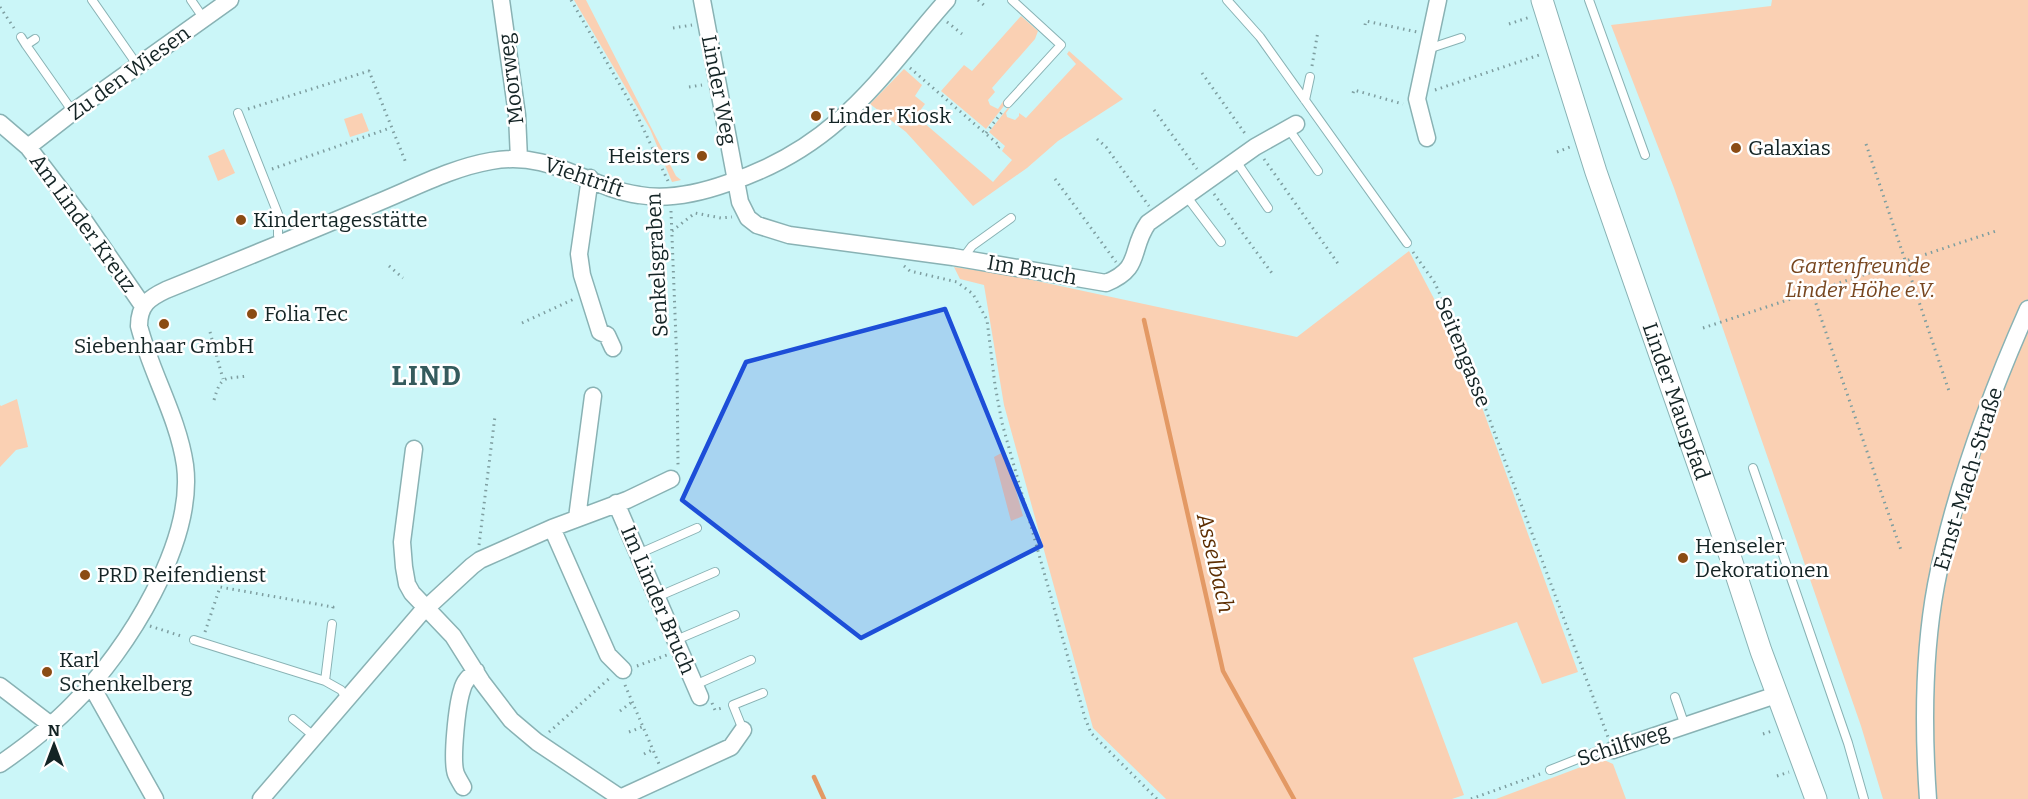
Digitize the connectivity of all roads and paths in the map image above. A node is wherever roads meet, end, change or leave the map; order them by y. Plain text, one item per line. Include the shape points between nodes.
1 (93, 0) edge
2 (191, 0) edge
3 (230, 0) edge
4 (501, 0) edge
5 (571, 0) edge
6 (702, 0) edge
7 (947, 0) edge
8 (978, 0) edge
9 (1012, 0) edge
10 (1227, 0) edge
11 (1438, 0) edge
12 (1589, 0) edge
13 (1544, 6) edge
14 (0, 7) edge
15 (986, 7) dead end
16 (83, 8) dead end
17 (204, 18) junction
18 (1509, 24) dead end
19 (1365, 25) dead end
20 (1318, 31) dead end
21 (21, 37) joint
22 (1461, 38) dead end
23 (35, 39) dead end
24 (1429, 42) junction
25 (26, 45) junction
26 (1558, 49) junction
27 (898, 57) junction
28 (1516, 63) junction
29 (138, 66) junction
30 (1518, 68) dead end
31 (1202, 73) dead end
32 (1479, 75) junction
33 (1310, 77) joint
34 (1481, 80) dead end
35 (1442, 87) junction
36 (1433, 90) dead end
37 (1444, 92) dead end
38 (1353, 93) dead end
39 (1305, 100) junction
40 (1008, 103) dead end
41 (1419, 106) junction
42 (1154, 110) dead end
43 (73, 112) junction
44 (238, 113) joint
45 (0, 123) edge
46 (993, 124) dead end
47 (1292, 126) joint
48 (391, 128) junction
49 (986, 134) junction
50 (1097, 138) dead end
51 (1427, 138) dead end
52 (1866, 144) dead end
53 (28, 147) junction
54 (1255, 147) junction
55 (997, 149) dead end
56 (1645, 155) dead end
57 (519, 159) junction
58 (1236, 161) junction
59 (406, 163) dead end
60 (1318, 171) dead end
61 (262, 173) junction
62 (590, 178) junction
63 (1055, 179) dead end
64 (736, 181) junction
65 (1206, 183) junction
66 (670, 196) junction
67 (1187, 197) junction
68 (1268, 208) dead end
69 (1158, 216) junction
70 (735, 217) dead end
71 (1011, 218) dead end
72 (672, 231) junction
73 (1996, 231) dead end
74 (1221, 242) dead end
75 (281, 243) junction
76 (1407, 243) joint
77 (896, 250) junction
78 (963, 258) junction
79 (1905, 261) junction
80 (1339, 265) dead end
81 (389, 266) dead end
82 (1128, 270) junction
83 (1274, 276) dead end
84 (403, 278) dead end
85 (586, 290) junction
86 (1812, 292) junction
87 (143, 306) junction
88 (2028, 309) edge
89 (522, 323) dead end
90 (1703, 328) dead end
91 (210, 332) dead end
92 (613, 348) dead end
93 (248, 376) dead end
94 (223, 379) junction
95 (1949, 391) dead end
96 (593, 396) dead end
97 (214, 400) dead end
98 (495, 416) dead end
99 (414, 449) dead end
100 (1753, 468) dead end
101 (671, 479) joint
102 (616, 504) junction
103 (577, 518) junction
104 (552, 528) junction
105 (698, 528) dead end
106 (1901, 550) dead end
107 (638, 554) junction
108 (480, 560) junction
109 (715, 572) dead end
110 (657, 597) junction
111 (425, 608) junction
112 (735, 615) dead end
113 (137, 622) junction
114 (332, 624) joint
115 (182, 636) dead end
116 (198, 641) joint
117 (678, 645) junction
118 (751, 660) dead end
119 (623, 670) junction
120 (476, 671) junction
121 (325, 681) junction
122 (0, 686) edge
123 (89, 687) junction
124 (698, 691) joint
125 (763, 693) dead end
126 (1776, 695) junction
127 (1675, 697) dead end
128 (347, 699) junction
129 (632, 702) junction
130 (620, 711) dead end
131 (294, 719) dead end
132 (51, 725) junction
133 (1685, 726) junction
134 (642, 727) junction
135 (743, 730) joint
136 (629, 732) dead end
137 (315, 737) junction
138 (537, 742) junction
139 (652, 750) junction
140 (1613, 750) junction
141 (644, 754) dead end
142 (0, 764) edge
143 (1550, 770) joint
144 (665, 777) junction
145 (463, 787) dead end
146 (621, 798) edge
147 (155, 799) edge
148 (261, 799) edge
149 (1157, 799) edge
150 (1471, 799) edge
151 (1816, 799) edge
152 (1864, 799) edge
153 (1928, 799) edge

1 - 16 lane
1 - 29 lane
2 - 17 lane
3 - 17 street, Zu den Wiesen
4 - 57 street, Moorweg
5 - 66 path, Senkelsgraben via 635,111 662,165
6 - 64 street, Linder Weg
7 - 27 street, Viehtrift
8 - 15 path
9 - 40 lane via 1061,45
10 - 39 lane via 1260,37
11 - 24 street
12 - 56 lane
13 - 18 path
13 - 26 street, Linder Mauspfad
14 - 21 path
17 - 29 street, Zu den Wiesen
19 - 24 path via 1366,21
20 - 33 path
21 - 25 lane
22 - 24 lane
23 - 25 lane
24 - 41 street
25 - 43 lane
26 - 28 path
26 - 126 street, Linder Mauspfad
27 - 49 path
27 - 64 street, Viehtrift via 861,99 817,138 782,160
28 - 30 path
28 - 32 path
29 - 43 street, Zu den Wiesen
31 - 54 path
32 - 34 path
32 - 35 path
33 - 39 lane
35 - 36 path
35 - 37 path
38 - 41 path via 1354,90
39 - 76 lane
41 - 51 street
42 - 65 path
43 - 53 street, Zu den Wiesen
44 - 48 path via 369,70
44 - 61 lane
45 - 53 street, Am Linder Kreuz
46 - 49 path
47 - 54 street
47 - 60 lane
48 - 59 path
48 - 61 path
49 - 55 path via 1000,146
50 - 69 path
52 - 79 path
53 - 87 street, Am Linder Kreuz
54 - 58 street
54 - 80 path
57 - 62 street, Viehtrift via 549,163
57 - 75 street, Viehtrift via 475,164
58 - 65 street
58 - 68 lane
61 - 75 lane via 278,214
62 - 66 street, Viehtrift via 639,195
62 - 85 street via 579,254
63 - 82 path via 1118,266
64 - 66 street, Viehtrift
64 - 77 street, Im Bruch via 743,210 757,225 789,235
65 - 67 street
65 - 83 path
66 - 72 path, Senkelsgraben
67 - 69 street
67 - 74 lane
69 - 82 street via 1140,234
70 - 72 path via 695,213
71 - 78 lane via 972,246
72 - 101 path, Senkelsgraben via 679,464
73 - 79 path
75 - 87 street, Viehtrift via 166,290
76 - 140 path, Seitengasse via 1435,283 1464,351
77 - 78 street, Im Bruch
77 - 149 path via 897,261 910,272 957,282 973,294 987,320 1002,423 1090,733
78 - 82 street, Im Bruch via 1106,283
79 - 86 path
79 - 95 path
81 - 84 path
85 - 89 path via 573,294 574,300
85 - 92 street via 600,332 607,335
86 - 90 path
86 - 106 path
87 - 113 street, Am Linder Kreuz via 139,326 185,464 186,489 183,512 164,570
88 - 153 street, Ernst-Mach-Straße via 1978,434 1954,510 1936,587 1926,671
91 - 94 path
93 - 94 path
94 - 97 path
96 - 103 street
98 - 108 path
99 - 111 street via 403,528 404,567 407,584
100 - 152 lane
101 - 102 street, Im Linder Bruch
102 - 103 street, Im Linder Bruch
102 - 107 street, Im Linder Bruch
103 - 104 street, Im Linder Bruch
104 - 108 street, Im Linder Bruch
104 - 119 street via 608,655
105 - 107 lane
107 - 110 street, Im Linder Bruch
108 - 111 street, Im Linder Bruch
109 - 110 lane
110 - 117 street, Im Linder Bruch
111 - 120 street via 453,636
111 - 128 street, Im Linder Bruch
112 - 117 lane
113 - 115 path
113 - 123 street, Am Linder Kreuz
114 - 116 path via 333,607 220,587
114 - 121 lane
116 - 121 lane
117 - 119 path
117 - 124 street, Im Linder Bruch
118 - 124 lane
119 - 129 path
119 - 138 path
120 - 138 street via 511,720
120 - 145 street via 462,688 460,701 454,762
121 - 128 lane via 341,690
122 - 132 street
123 - 132 street, Am Linder Kreuz
123 - 147 street
125 - 135 lane via 733,705
126 - 133 street, Schilfweg
126 - 151 street, Linder Mauspfad
127 - 133 lane
128 - 137 street, Im Linder Bruch
129 - 130 path
129 - 134 path
131 - 137 lane
132 - 142 street, Am Linder Kreuz
133 - 140 street, Schilfweg
134 - 136 path
134 - 139 path
135 - 144 street via 731,747
137 - 148 street, Im Linder Bruch
138 - 146 street
139 - 141 path
139 - 144 path
140 - 143 lane, Schilfweg
143 - 150 path, Schilfweg
144 - 146 street

